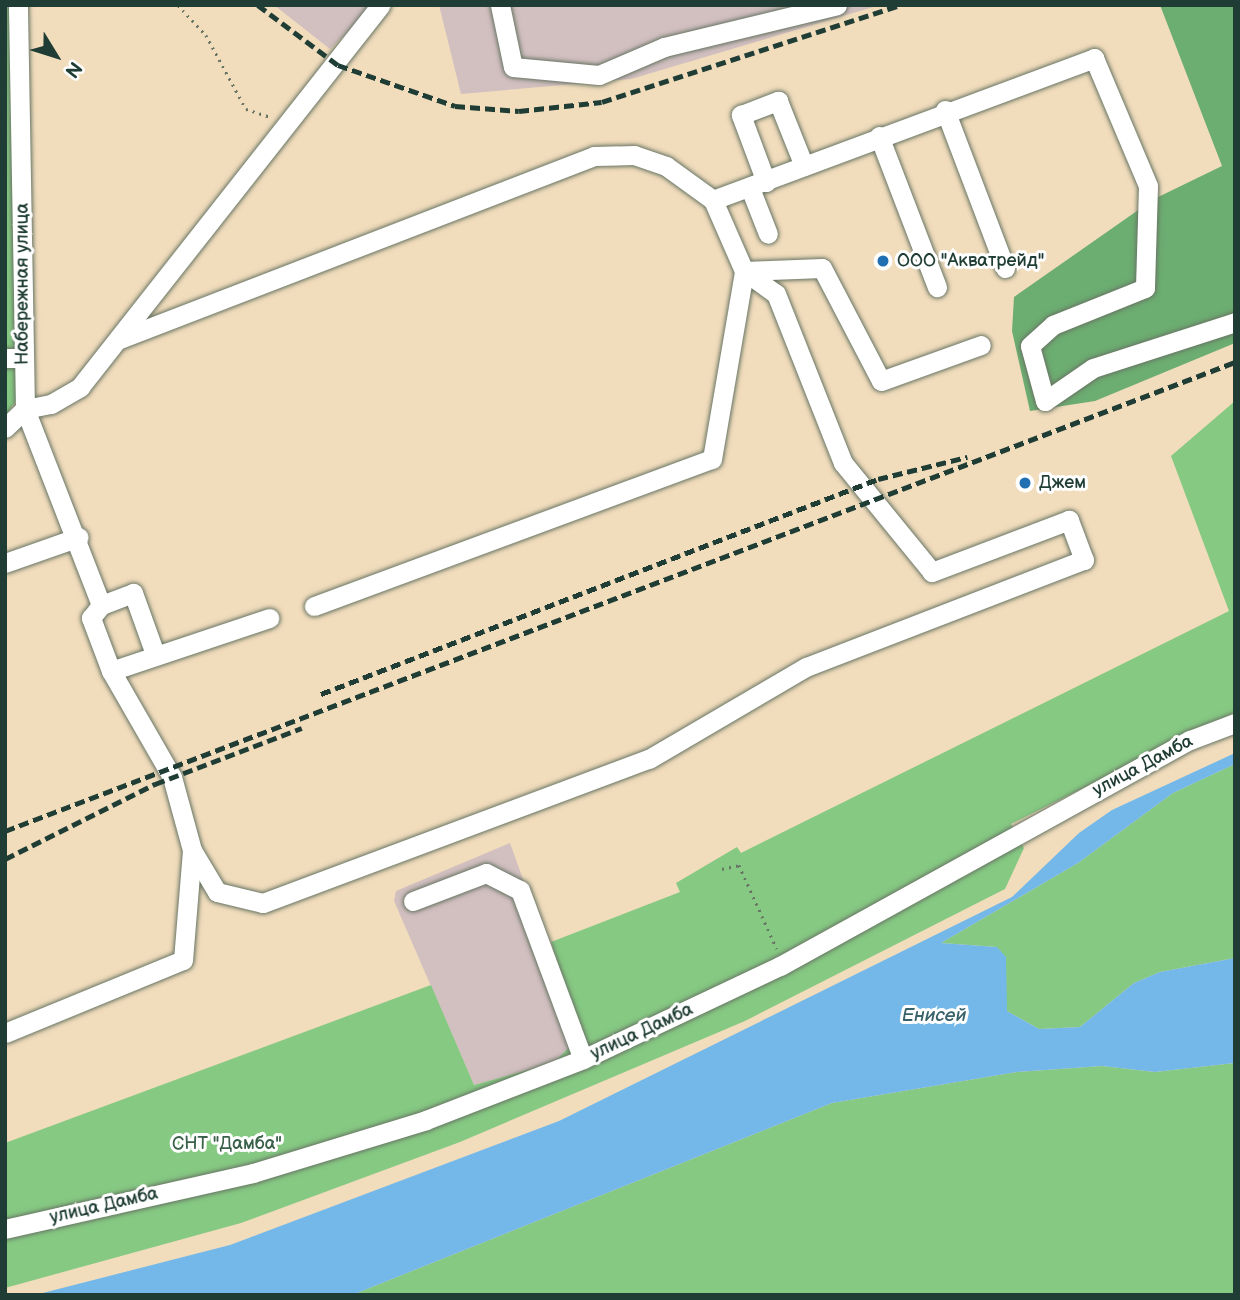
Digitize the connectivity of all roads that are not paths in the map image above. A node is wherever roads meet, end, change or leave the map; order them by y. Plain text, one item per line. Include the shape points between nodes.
1 (18, 5) edge
2 (381, 5) edge
3 (500, 5) edge
4 (837, 5) edge
5 (945, 110) junction
6 (879, 136) junction
7 (804, 166) junction
8 (758, 185) junction
9 (713, 200) junction
10 (768, 234) dead end
11 (1005, 268) dead end
12 (744, 271) junction
13 (937, 287) dead end
14 (1235, 322) edge
15 (120, 338) junction
16 (981, 345) dead end
17 (14, 358) edge
18 (25, 409) junction
19 (5, 428) edge
20 (79, 537) junction
21 (5, 564) edge
22 (101, 605) junction
23 (314, 606) dead end
24 (269, 618) dead end
25 (155, 653) junction
26 (111, 671) junction
27 (1235, 723) edge
28 (192, 850) junction
29 (412, 901) dead end
30 (5, 1033) edge
31 (583, 1059) junction
32 (5, 1229) edge

1 - 17 street, Набережная улица
2 - 15 street
3 - 4 street via 513,67 599,75 664,47
5 - 6 street
5 - 11 street
5 - 14 street via 1094,58 1147,187 1145,288 1053,325 1030,345 1045,401 1093,368
6 - 7 street
6 - 13 street
7 - 8 street
7 - 8 street via 778,101 741,115
8 - 9 street
8 - 10 street
9 - 12 street
9 - 15 street via 666,166 634,155 594,156
12 - 16 street via 821,268 881,381
12 - 23 street via 712,459
12 - 28 street via 776,295 843,463 932,572 1069,520 1084,560 806,667 649,759 263,903 217,892
15 - 18 street via 80,387 51,404
17 - 18 street, Набережная улица
18 - 19 street
18 - 20 street
20 - 21 street
20 - 22 street
22 - 25 street via 133,593
22 - 26 street via 91,618
24 - 25 street
25 - 26 street
26 - 28 street via 167,766
27 - 31 street, улица Дамба via 1178,747 780,966
28 - 30 street via 183,960
29 - 31 street via 486,873 520,890
31 - 32 street, улица Дамба via 426,1120 253,1173

